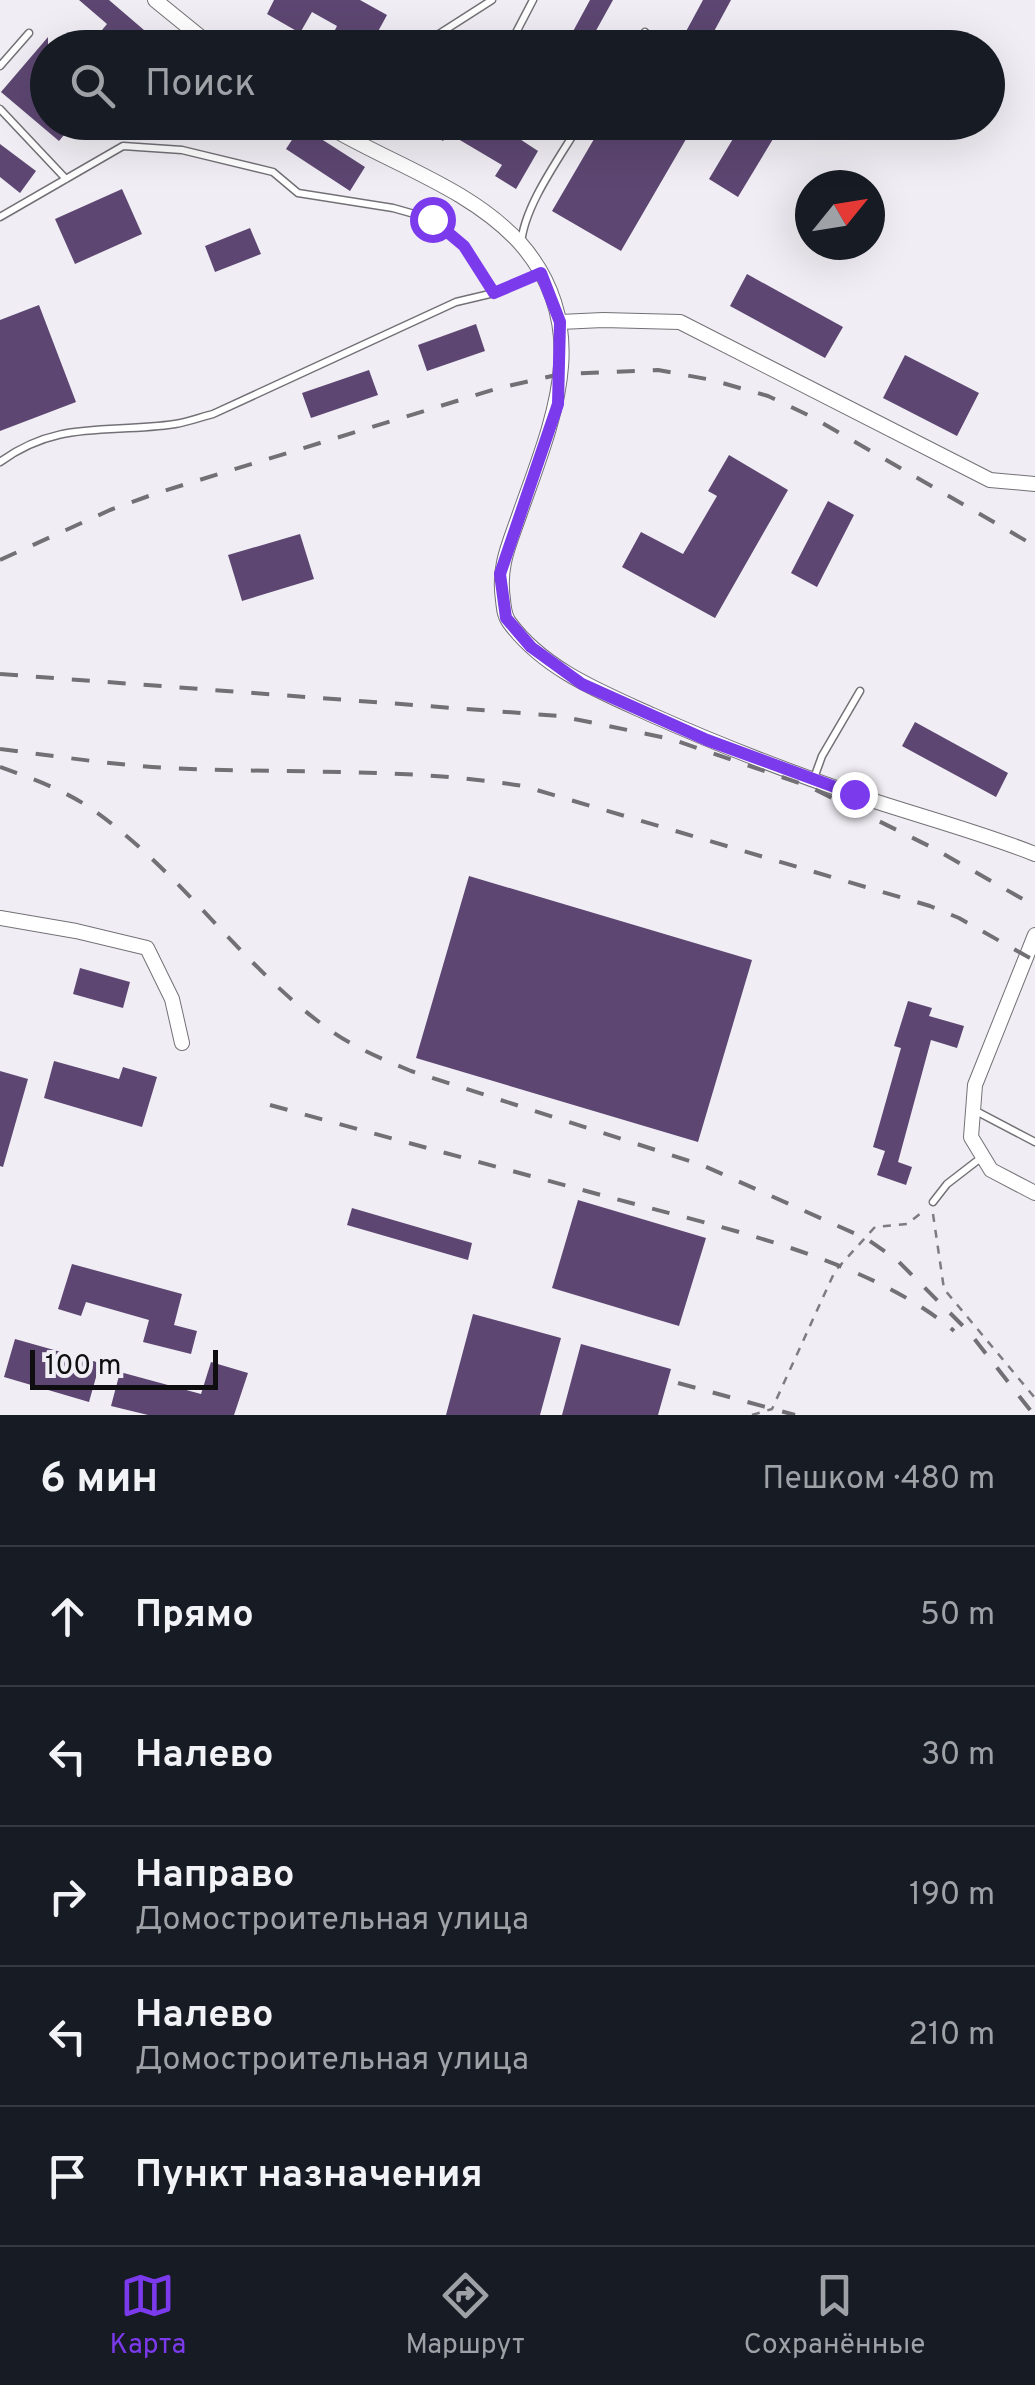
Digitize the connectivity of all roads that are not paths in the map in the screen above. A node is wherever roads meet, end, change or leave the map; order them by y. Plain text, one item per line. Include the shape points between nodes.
1 (155, 0) edge
2 (492, 0) edge
3 (533, 0) edge
4 (192, 30) edge
5 (444, 30) edge
6 (517, 30) edge
7 (29, 33) dead end
8 (0, 66) edge
9 (0, 109) edge
10 (351, 140) edge
11 (571, 140) edge
12 (66, 179) junction
13 (0, 217) edge
14 (521, 245) junction
15 (541, 273) junction
16 (494, 293) junction
17 (560, 322) junction
18 (0, 462) edge
19 (1035, 484) edge
20 (860, 691) dead end
21 (813, 779) junction
22 (1035, 854) edge
23 (0, 918) edge
24 (1035, 934) edge
25 (182, 1044) dead end
26 (972, 1109) junction
27 (1035, 1142) edge
28 (983, 1156) junction
29 (1035, 1193) edge
30 (934, 1202) road end

1 - 4 street
2 - 5 lane
3 - 6 lane
7 - 8 lane
9 - 12 lane
10 - 14 street via 460,196
11 - 14 lane via 522,229
12 - 13 lane
12 - 16 lane via 123,146 239,162 273,172 298,192 432,219 464,246
14 - 15 street
15 - 16 lane
15 - 17 street
16 - 18 lane via 456,302 213,414 176,424 55,434
17 - 19 street via 680,322 990,480
17 - 21 street via 558,404 500,574 506,618 531,647 582,684
20 - 21 lane
21 - 22 street
23 - 25 street via 147,948 172,999
24 - 26 street via 975,1085
26 - 27 lane
26 - 28 street via 972,1137
28 - 29 street via 991,1170
28 - 30 lane

